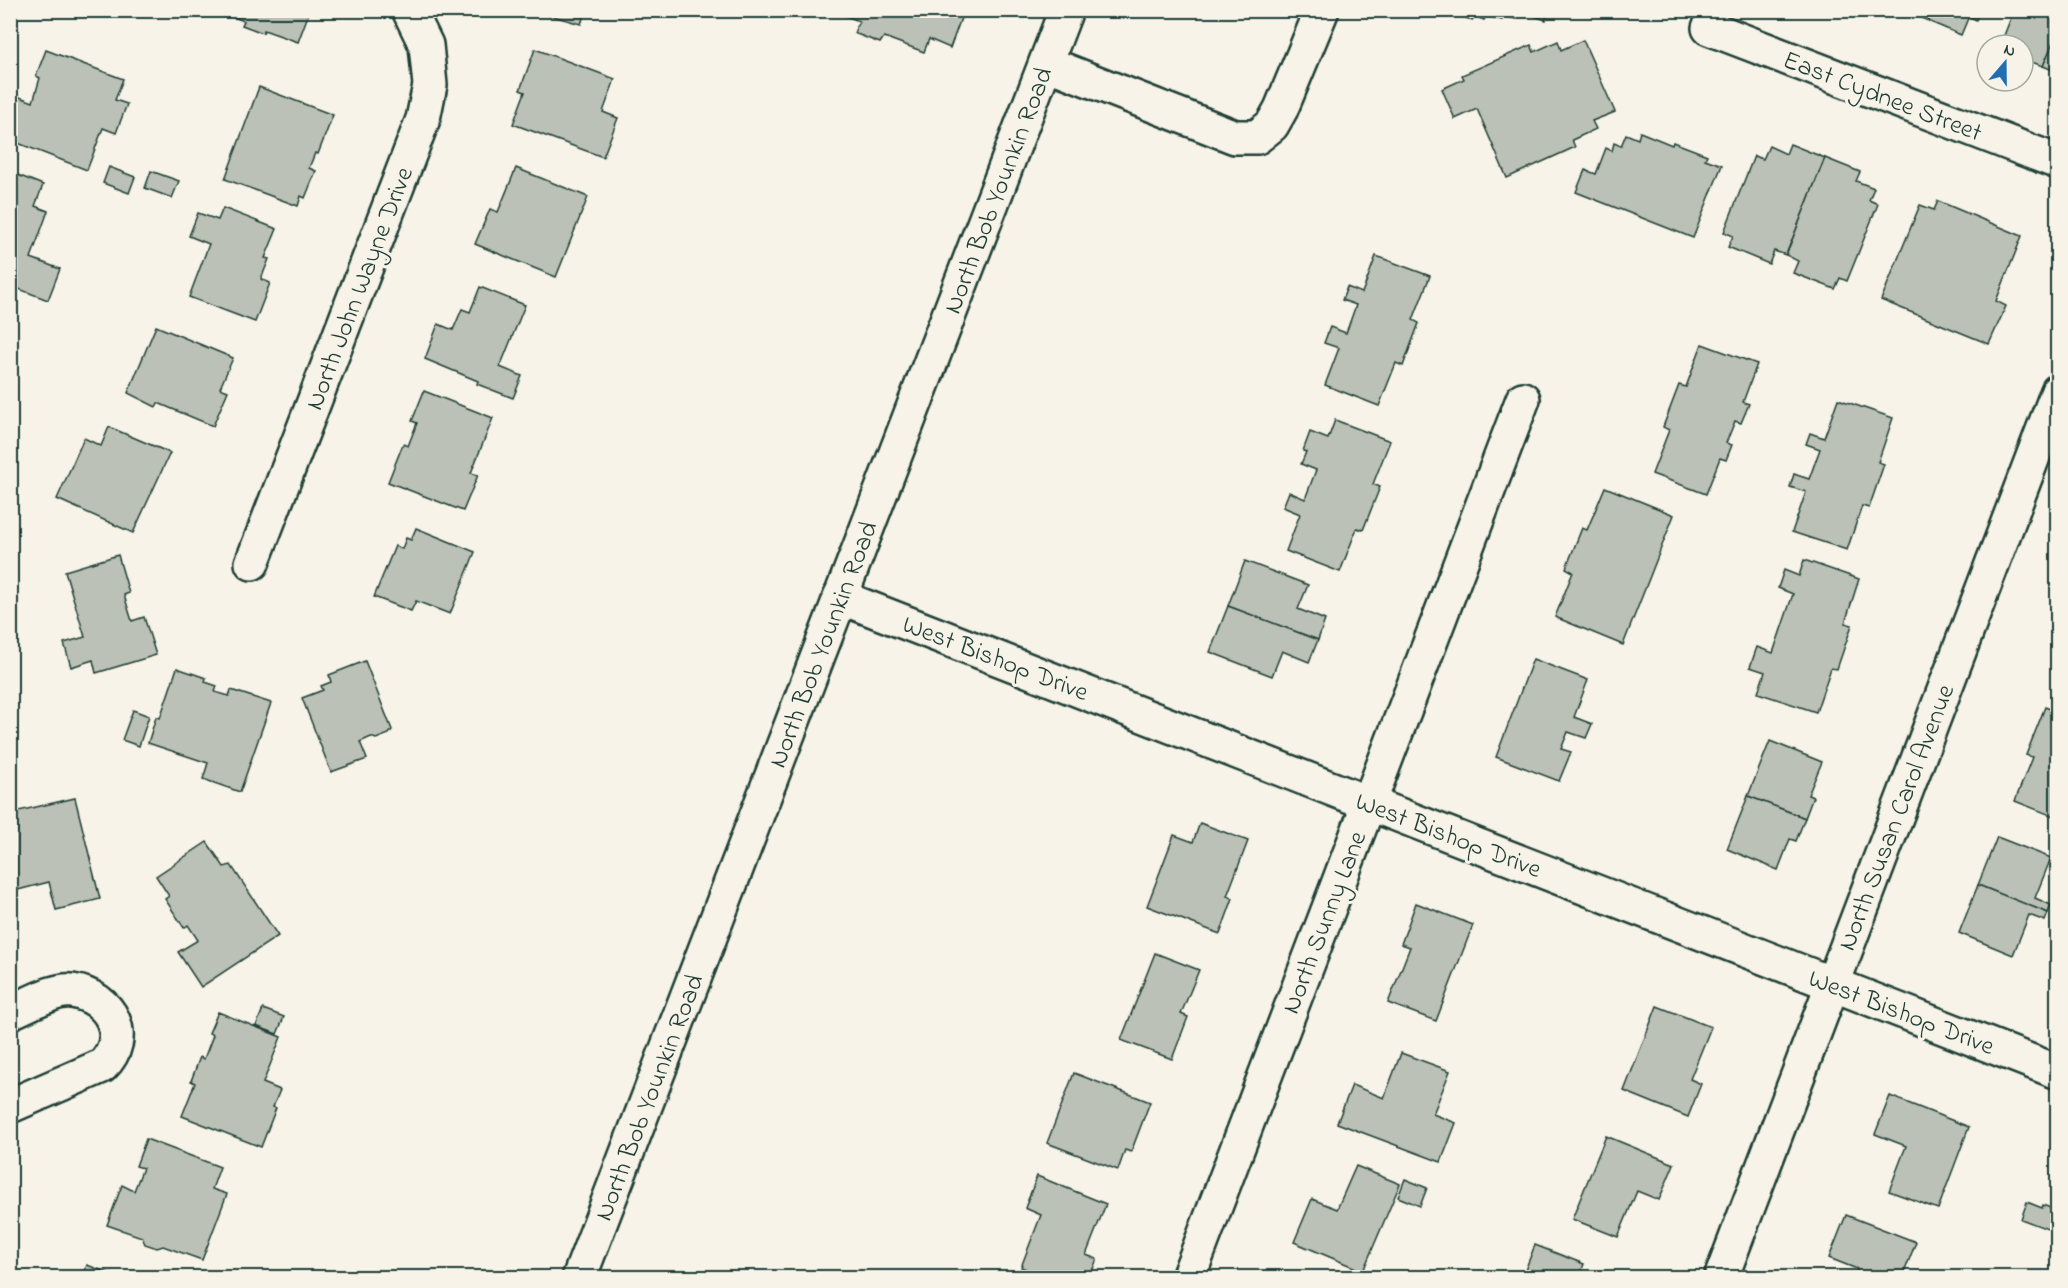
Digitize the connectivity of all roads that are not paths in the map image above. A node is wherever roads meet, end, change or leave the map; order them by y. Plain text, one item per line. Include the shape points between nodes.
1 (410, 10) edge
2 (1066, 10) edge
3 (1322, 10) edge
4 (1709, 28) dead end
5 (1046, 63) junction
6 (2058, 162) edge
7 (2058, 391) edge
8 (1523, 399) dead end
9 (252, 563) dead end
10 (840, 597) junction
11 (1368, 803) junction
12 (1832, 984) junction
13 (10, 1012) edge
14 (2058, 1072) edge
15 (10, 1106) edge
16 (579, 1278) edge
17 (1188, 1278) edge
18 (1721, 1278) edge

1 - 9 street, North John Wayne Drive via 426,45 430,85 423,118
2 - 5 street, North Bob Younkin Road
3 - 5 street via 1281,109 1272,125 1257,137 1235,137
4 - 6 street, East Cydnee Street
5 - 10 street, North Bob Younkin Road
7 - 12 street, North Susan Carol Avenue
8 - 11 street, North Sunny Lane
10 - 11 street, West Bishop Drive
10 - 16 street, North Bob Younkin Road
11 - 12 street, West Bishop Drive
11 - 17 street, North Sunny Lane
12 - 14 street, West Bishop Drive
12 - 18 street, North Susan Carol Avenue
13 - 15 street via 71,990 106,1006 116,1025 116,1041 111,1058 102,1066

